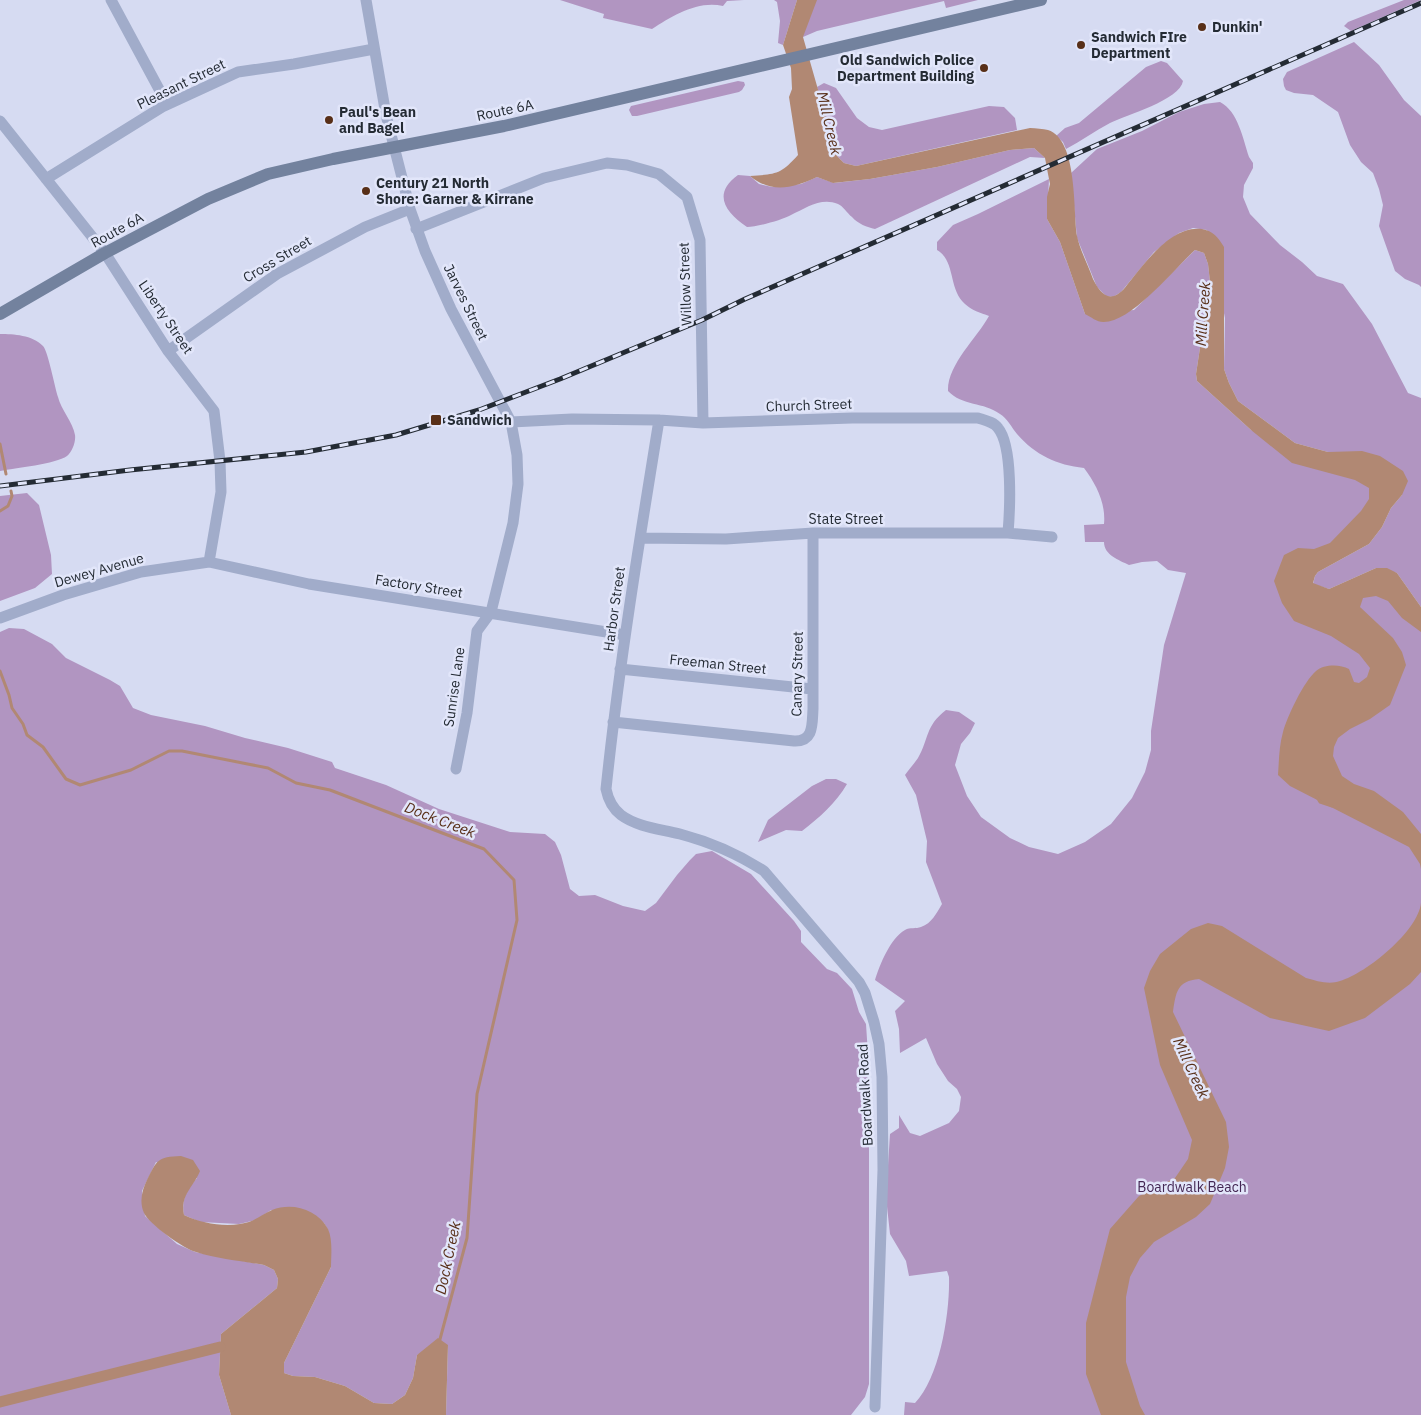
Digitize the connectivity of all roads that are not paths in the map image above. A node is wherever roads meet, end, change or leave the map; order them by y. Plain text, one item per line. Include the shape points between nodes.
1 (111, 0) edge
2 (366, 0) edge
3 (1041, 0) edge
4 (374, 49) junction
5 (166, 104) junction
6 (0, 121) edge
7 (394, 148) junction
8 (46, 179) junction
9 (410, 209) junction
10 (416, 229) junction
11 (105, 253) junction
12 (0, 314) edge
13 (168, 351) junction
14 (659, 420) junction
15 (511, 422) junction
16 (703, 424) junction
17 (813, 533) junction
18 (1008, 533) junction
19 (1052, 537) dead end
20 (640, 538) junction
21 (209, 562) junction
22 (491, 612) junction
23 (0, 618) edge
24 (625, 635) junction
25 (620, 669) junction
26 (812, 689) junction
27 (613, 722) junction
28 (456, 770) dead end
29 (610, 802) joint
30 (875, 1408) dead end

1 - 5 street
2 - 4 street, Jarves Street
3 - 7 main road, Route 6A via 616,100
4 - 5 street, Pleasant Street via 238,72
4 - 7 street, Jarves Street
5 - 8 street, Pleasant Street
6 - 8 street, Liberty Street
7 - 9 street, Jarves Street
7 - 11 main road, Route 6A via 268,174 208,199
8 - 11 street, Liberty Street
9 - 10 street, Jarves Street
9 - 13 street, Cross Street via 366,227 277,274
10 - 15 street, Jarves Street via 452,309
10 - 16 street, Willow Street via 544,178 607,163 659,174 687,196 700,240
11 - 12 main road, Route 6A
11 - 13 street, Liberty Street
13 - 21 street, Liberty Street via 214,411 221,492
14 - 15 street, Church Street
14 - 16 street, Church Street
14 - 20 street, Harbor Street
15 - 22 street, Jarves Street via 518,469 516,505
16 - 18 street, Church Street via 931,417 978,418 990,422 1004,438 1007,452
17 - 18 street, State Street
17 - 20 street, State Street via 726,539
17 - 26 street, Canary Street
18 - 19 street, State Street
20 - 24 street, Harbor Street
21 - 22 street, Factory Street via 309,584
21 - 23 street, Dewey Avenue via 141,572
22 - 24 street, Factory Street
22 - 28 street, Sunrise Lane via 477,631 468,713
24 - 25 street, Harbor Street
25 - 26 street, Freeman Street
25 - 27 street, Harbor Street
26 - 27 street, Canary Street via 811,732 801,741
27 - 29 street, Harbor Street via 606,789
29 - 30 street, Boardwalk Road via 621,815 635,823 716,846 745,858 764,871 859,982 864,993 879,1044 882,1077 883,1170

